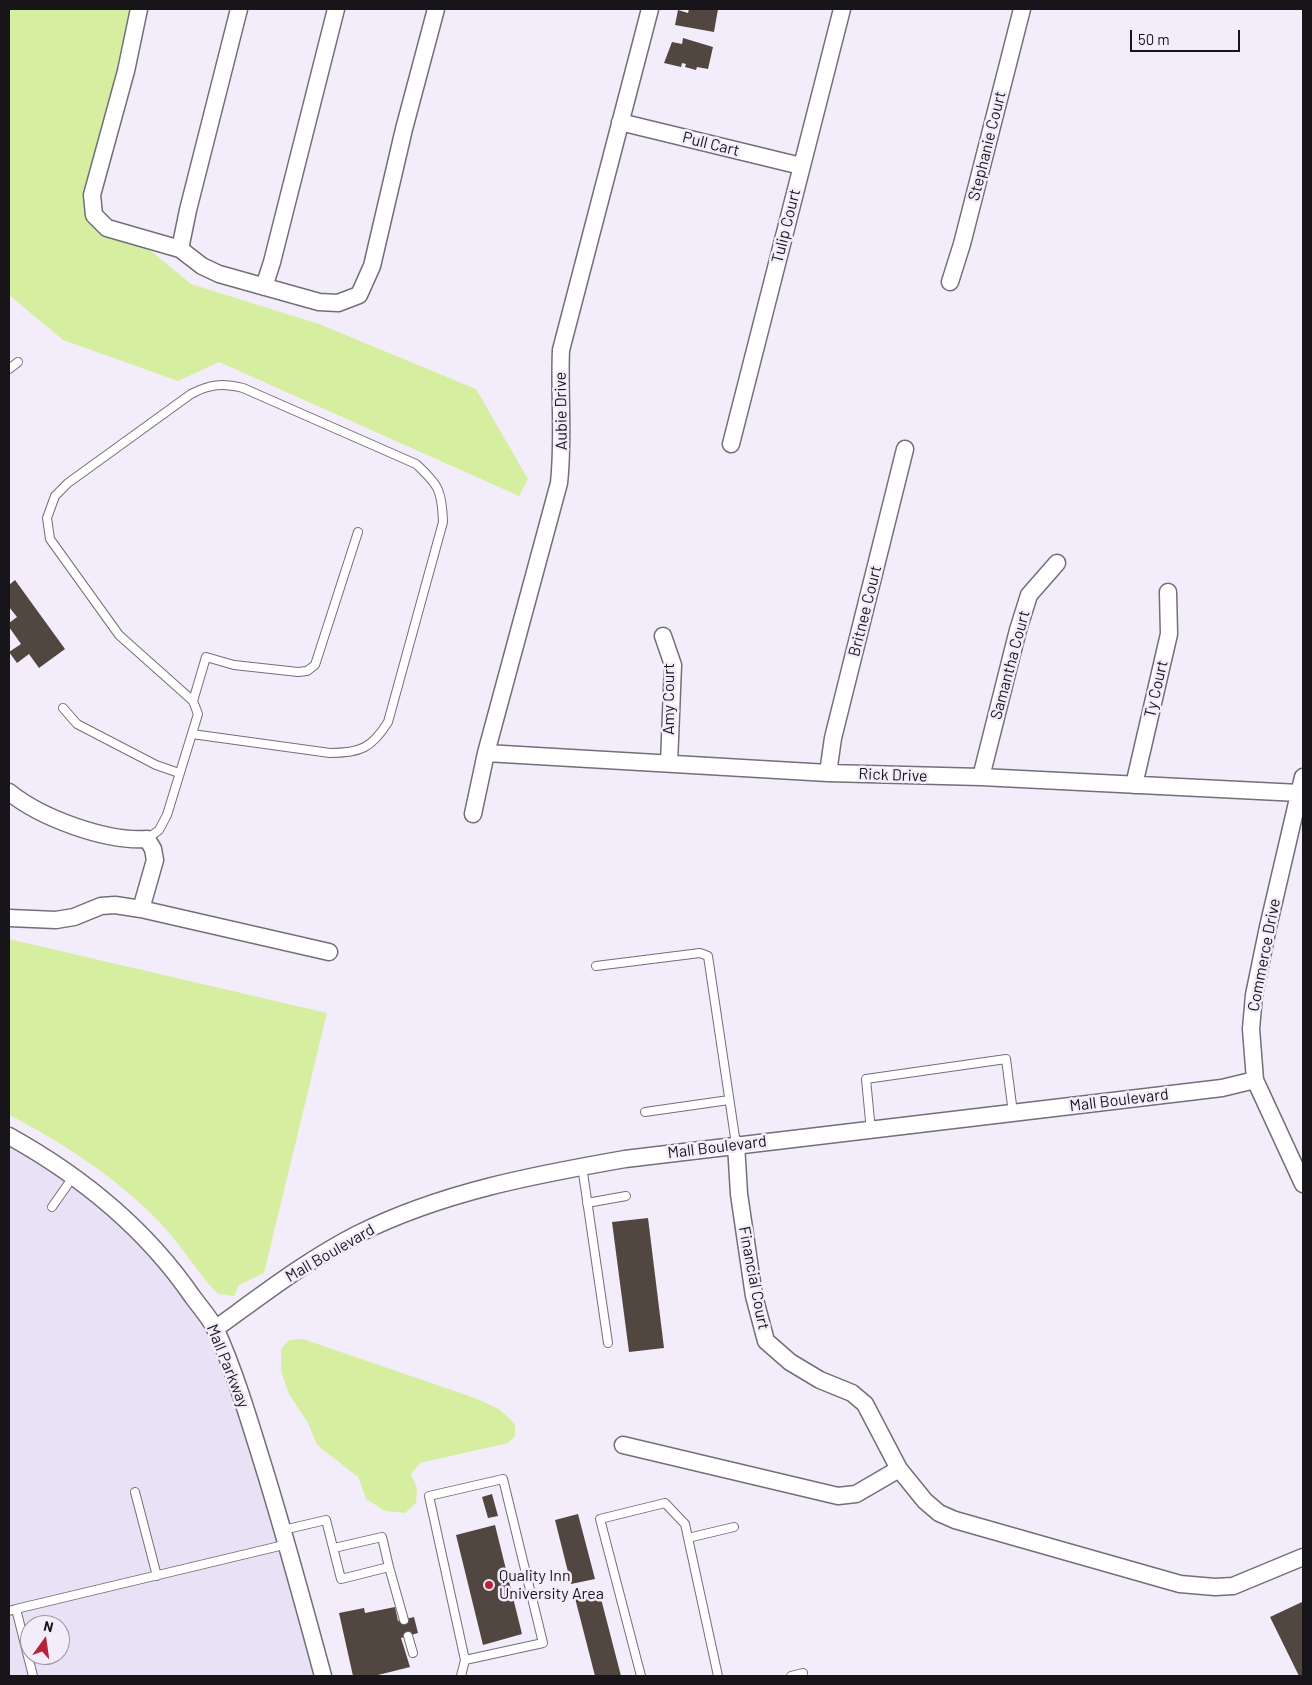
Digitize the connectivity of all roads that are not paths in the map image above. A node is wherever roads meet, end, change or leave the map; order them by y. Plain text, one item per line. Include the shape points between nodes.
1 (139, 9) edge
2 (239, 9) edge
3 (336, 9) edge
4 (436, 9) edge
5 (650, 9) edge
6 (842, 9) edge
7 (1022, 9) edge
8 (620, 122) junction
9 (801, 166) junction
10 (180, 249) junction
11 (950, 282) dead end
12 (264, 287) junction
13 (18, 362) dead end
14 (9, 369) edge
15 (731, 444) dead end
16 (906, 450) dead end
17 (358, 532) dead end
18 (1057, 563) dead end
19 (1168, 592) dead end
20 (663, 636) dead end
21 (193, 701) junction
22 (63, 708) dead end
23 (192, 734) junction
24 (486, 753) junction
25 (669, 762) junction
26 (179, 773) junction
27 (828, 773) junction
28 (981, 777) junction
29 (1303, 777) edge
30 (1134, 786) junction
31 (9, 792) edge
32 (1299, 794) junction
33 (473, 814) dead end
34 (147, 839) junction
35 (141, 909) junction
36 (9, 918) edge
37 (329, 952) dead end
38 (596, 966) dead end
39 (1255, 1080) junction
40 (730, 1100) junction
41 (645, 1112) dead end
42 (1013, 1113) junction
43 (871, 1131) junction
44 (9, 1136) edge
45 (736, 1144) junction
46 (582, 1166) junction
47 (73, 1177) junction
48 (1303, 1184) edge
49 (626, 1196) dead end
50 (587, 1203) junction
51 (52, 1207) dead end
52 (215, 1328) junction
53 (608, 1342) dead end
54 (623, 1445) dead end
55 (899, 1468) junction
56 (135, 1492) dead end
57 (734, 1527) dead end
58 (285, 1537) junction
59 (688, 1538) junction
60 (334, 1548) junction
61 (1303, 1557) edge
62 (389, 1567) junction
63 (157, 1576) junction
64 (12, 1610) edge
65 (404, 1620) dead end
66 (408, 1636) dead end
67 (413, 1653) dead end
68 (465, 1660) junction
69 (803, 1673) dead end
70 (33, 1676) edge
71 (323, 1676) edge
72 (461, 1676) edge
73 (641, 1676) edge
74 (718, 1676) edge
75 (791, 1676) edge

1 - 10 street via 126,71 92,195 94,215 107,228
2 - 10 street
3 - 12 street
4 - 12 street via 372,266 359,295 338,303 319,302
5 - 8 street, Aubie Drive
6 - 9 street, Tulip Court
7 - 11 street, Stephanie Court
8 - 9 street, Pull Cart
8 - 24 street, Aubie Drive via 562,350 559,483
9 - 15 street, Tulip Court
10 - 12 street via 219,274
13 - 14 lane
16 - 27 street, Britnee Court
17 - 21 lane via 315,665 308,671 298,672 234,665 206,657
18 - 28 street, Samantha Court via 1029,595
19 - 30 street, Ty Court via 1169,634
20 - 25 street, Amy Court via 672,664
21 - 23 lane via 198,714
21 - 23 lane via 119,634 50,539 47,518 55,496 68,483 191,394 208,385 224,384 243,388 416,464 430,477 442,496 443,522 388,722 380,735 366,747 349,753 330,753
22 - 26 lane via 77,724 156,765
23 - 26 lane
24 - 25 street, Rick Drive
24 - 33 street, Aubie Drive
25 - 27 street, Rick Drive
26 - 34 lane via 167,815 159,830
27 - 28 street, Rick Drive
28 - 30 street, Rick Drive
29 - 32 street, Commerce Drive
30 - 32 street, Rick Drive
31 - 34 street via 48,816 111,836
32 - 39 street, Commerce Drive via 1254,995 1251,1029
34 - 35 street via 155,860
35 - 36 street via 100,906 74,917 56,920
35 - 37 street
38 - 40 lane via 700,953 708,956
39 - 42 street, Mall Boulevard via 1222,1088
39 - 48 street, Commerce Drive
40 - 41 lane
40 - 45 lane
42 - 43 street, Mall Boulevard
42 - 43 lane via 1006,1059 934,1067 866,1078
43 - 45 street, Mall Boulevard
44 - 47 street, Mall Parkway
45 - 46 street, Mall Boulevard
45 - 55 street, Financial Court via 739,1194 754,1296 766,1341 790,1362 820,1380 852,1393 865,1404
46 - 50 lane
46 - 52 street, Mall Boulevard via 489,1186 423,1207 359,1234 299,1268
47 - 51 lane
47 - 52 street, Mall Parkway via 121,1214 170,1264
49 - 50 lane
50 - 53 lane
52 - 58 street, Mall Parkway via 243,1401
54 - 55 street via 838,1496 856,1494
55 - 61 street, Financial Court via 925,1501 956,1520 1180,1584 1233,1586
56 - 63 lane
57 - 59 lane
58 - 60 lane via 326,1520
58 - 63 lane
58 - 71 street, Mall Parkway
59 - 73 lane via 685,1524 665,1503 600,1519
59 - 74 lane
60 - 62 lane via 382,1537
60 - 62 lane via 341,1579
62 - 65 lane
63 - 64 lane
64 - 70 lane
66 - 67 lane
68 - 68 lane via 543,1643 503,1479 429,1496
68 - 72 lane
69 - 75 lane

